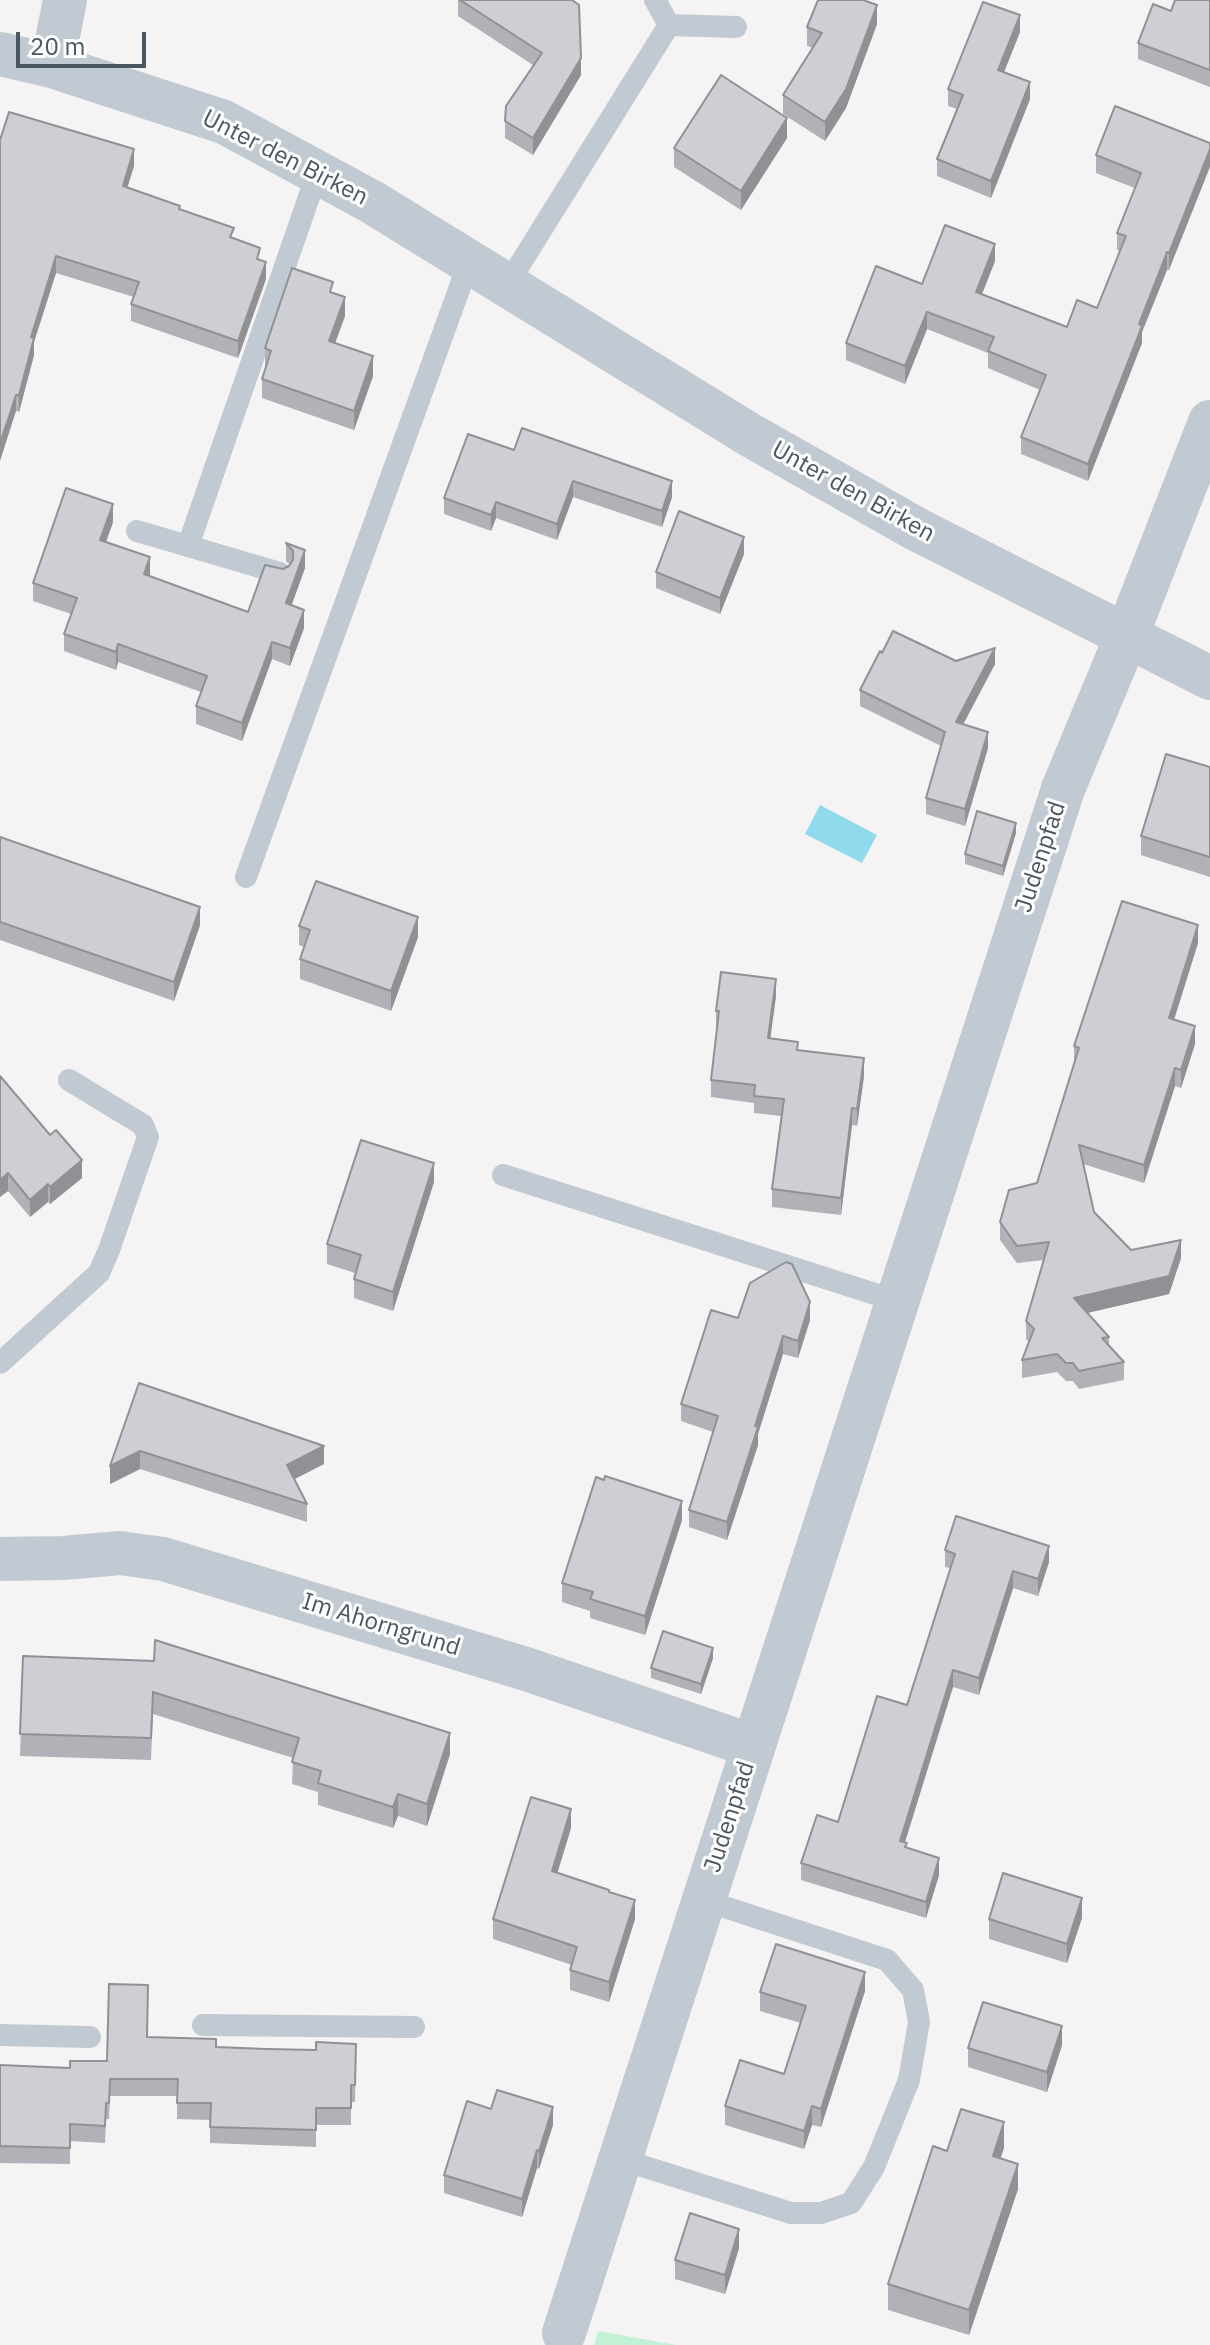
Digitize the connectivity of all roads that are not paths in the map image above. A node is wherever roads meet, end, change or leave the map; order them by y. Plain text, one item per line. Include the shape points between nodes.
1 (65, 0) edge
2 (655, 0) edge
3 (669, 25) junction
4 (736, 27) dead end
5 (0, 54) edge
6 (52, 66) junction
7 (318, 171) junction
8 (469, 262) junction
9 (507, 285) junction
10 (1210, 422) edge
11 (137, 531) dead end
12 (188, 546) junction
13 (280, 573) edge
14 (1127, 635) junction
15 (1210, 678) edge
16 (246, 877) dead end
17 (69, 1080) dead end
18 (503, 1175) dead end
19 (897, 1301) junction
20 (0, 1363) edge
21 (0, 1559) edge
22 (753, 1746) junction
23 (703, 1900) junction
24 (203, 2025) dead end
25 (414, 2027) dead end
26 (0, 2035) edge
27 (90, 2037) dead end
28 (620, 2159) junction
29 (564, 2333) dead end

1 - 6 street
2 - 3 lane
3 - 4 lane
3 - 9 lane
5 - 6 street, Unter den Birken
6 - 7 street, Unter den Birken via 224,122
7 - 8 street, Unter den Birken
7 - 12 lane
8 - 9 street, Unter den Birken
8 - 16 lane
9 - 14 street, Unter den Birken via 750,435 905,523
10 - 14 street, Judenpfad
11 - 12 lane
12 - 13 lane
14 - 15 street, Unter den Birken
14 - 19 street, Judenpfad via 1063,789
17 - 20 lane via 143,1125 148,1137 99,1273
18 - 19 lane
19 - 22 street, Judenpfad
21 - 22 street, Im Ahorngrund via 120,1553 163,1559 526,1669
22 - 23 street, Judenpfad
23 - 28 street, Judenpfad
23 - 28 lane via 887,1960 913,1990 919,2022 909,2080 874,2167 851,2203 821,2213 791,2213
24 - 25 lane
26 - 27 lane
28 - 29 street, Judenpfad

